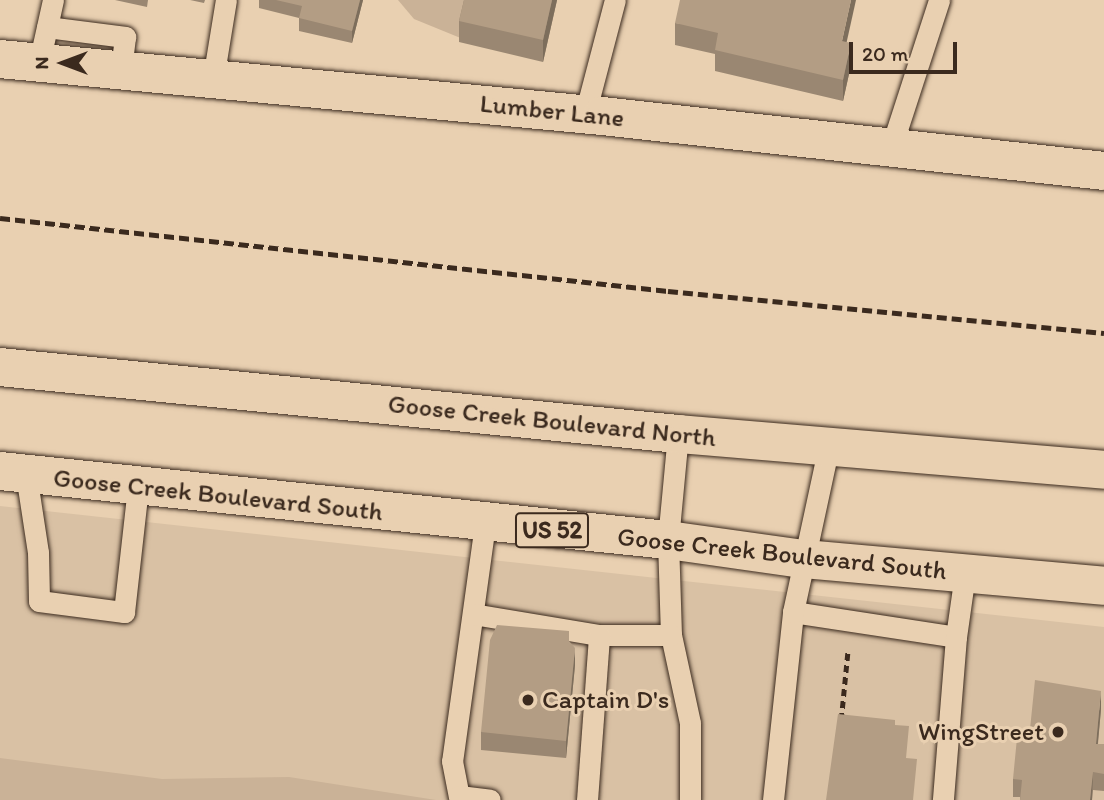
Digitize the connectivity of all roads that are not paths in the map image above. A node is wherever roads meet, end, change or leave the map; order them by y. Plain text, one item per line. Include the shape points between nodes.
1 (53, 0) edge
2 (226, 0) edge
3 (615, 0) edge
4 (939, 0) edge
5 (43, 45) junction
6 (0, 59) edge
7 (213, 79) junction
8 (585, 114) junction
9 (891, 148) junction
10 (1104, 171) edge
11 (0, 367) edge
12 (678, 434) junction
13 (829, 446) junction
14 (1104, 470) edge
15 (13, 473) edge
16 (138, 487) junction
17 (485, 524) junction
18 (668, 540) junction
19 (804, 559) junction
20 (965, 574) junction
21 (1104, 586) edge
22 (793, 612) junction
23 (473, 614) junction
24 (599, 635) junction
25 (671, 635) junction
26 (956, 637) junction
27 (490, 800) edge
28 (587, 800) edge
29 (690, 800) edge
30 (772, 800) edge
31 (943, 800) edge

1 - 5 lane
2 - 7 lane
3 - 8 lane
4 - 9 lane
5 - 6 main road, Lumber Lane
5 - 7 main road, Lumber Lane via 121,70
7 - 8 main road, Lumber Lane
8 - 9 main road, Lumber Lane
9 - 10 main road, Lumber Lane
11 - 12 main road, Goose Creek Boulevard North
12 - 13 main road, Goose Creek Boulevard North
12 - 18 lane
13 - 14 main road, Goose Creek Boulevard North
13 - 19 lane
15 - 16 main road, Goose Creek Boulevard South / US 52
15 - 16 lane via 38,552 39,601 124,612
16 - 17 main road, Goose Creek Boulevard South / US 52
17 - 18 main road, Goose Creek Boulevard South / US 52
17 - 23 lane
18 - 19 main road, Goose Creek Boulevard South / US 52
18 - 25 lane
19 - 20 main road, Goose Creek Boulevard South / US 52
19 - 22 lane
20 - 21 main road, Goose Creek Boulevard South / US 52
20 - 26 lane
22 - 26 lane
22 - 30 lane
23 - 24 lane
23 - 27 lane via 452,761 460,796
24 - 25 lane
24 - 28 lane
25 - 29 lane via 690,723
26 - 31 lane

